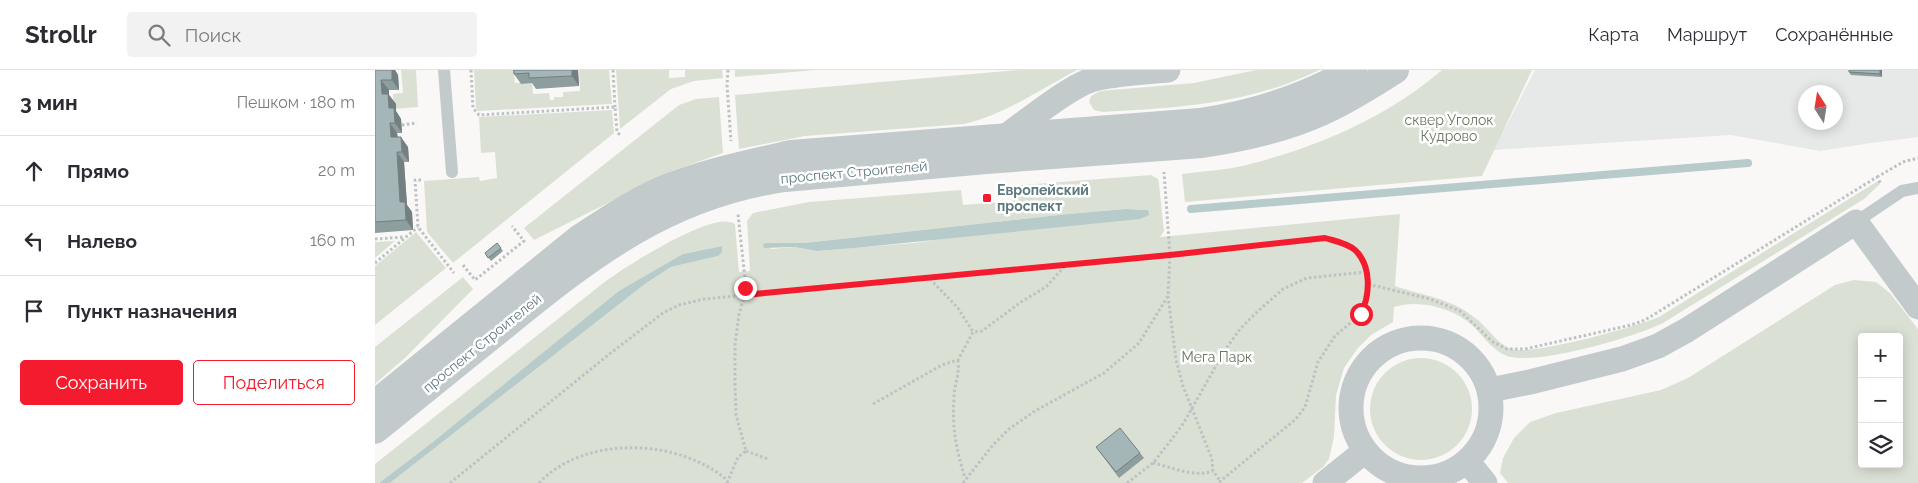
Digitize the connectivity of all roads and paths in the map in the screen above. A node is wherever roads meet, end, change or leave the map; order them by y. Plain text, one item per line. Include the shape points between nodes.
1 (444, 70) edge
2 (471, 70) edge
3 (613, 70) edge
4 (728, 70) edge
5 (1168, 70) edge
6 (1353, 70) edge
7 (1395, 70) edge
8 (615, 107) junction
9 (417, 123) dead end
10 (402, 125) dead end
11 (620, 135) dead end
12 (1007, 136) junction
13 (731, 142) dead end
14 (1918, 158) edge
15 (1163, 169) dead end
16 (452, 172) dead end
17 (1877, 176) junction
18 (421, 180) dead end
19 (1918, 188) edge
20 (1891, 198) junction
21 (739, 222) dead end
22 (1856, 222) junction
23 (512, 226) dead end
24 (418, 227) junction
25 (406, 237) junction
26 (375, 239) edge
27 (1170, 255) junction
28 (375, 263) edge
29 (463, 265) dead end
30 (1066, 265) junction
31 (1366, 272) junction
32 (454, 273) dead end
33 (930, 278) junction
34 (1368, 286) junction
35 (744, 295) junction
36 (1168, 296) junction
37 (1918, 307) edge
38 (973, 332) junction
39 (958, 360) junction
40 (1490, 390) junction
41 (375, 404) edge
42 (873, 404) dead end
43 (1192, 409) junction
44 (375, 430) edge
45 (746, 451) junction
46 (1365, 451) junction
47 (768, 459) dead end
48 (1469, 462) junction
49 (1153, 463) junction
50 (1213, 471) junction
51 (965, 479) junction
52 (727, 482) edge
53 (1220, 482) edge
54 (450, 483) edge
55 (539, 483) edge
56 (963, 483) edge
57 (1127, 483) edge
58 (1325, 483) edge
59 (1485, 483) edge

1 - 16 lane
2 - 8 path via 473,108 479,115
3 - 8 path
4 - 13 path
5 - 12 street via 1097,78 1082,84
6 - 12 street, проспект Строителей via 1305,94 1223,119
7 - 44 street, проспект Строителей via 1351,98 1319,113 1277,128 1225,140 785,178 702,198 671,211 605,248
8 - 11 path
9 - 10 path
12 - 41 street, проспект Строителей via 791,154 724,170 661,191 579,238
14 - 17 path
15 - 27 path
17 - 20 path
17 - 34 path via 1645,320 1525,349 1507,349 1493,342 1460,311 1430,299
18 - 24 path via 415,180
19 - 20 lane via 1902,190
20 - 22 lane
21 - 35 path
22 - 37 street
22 - 40 street via 1658,346 1622,359
23 - 29 path via 524,241 475,280
24 - 25 path
24 - 32 path
25 - 26 path
25 - 28 path
27 - 30 path
27 - 31 path via 1325,238 1354,249
27 - 36 path
30 - 33 path
30 - 38 path via 1045,287 983,331
31 - 34 path
31 - 43 path via 1320,275 1283,290 1240,329
33 - 35 path
33 - 38 path via 958,308
34 - 53 path via 1367,302 1361,314 1335,336 1318,362 1305,407 1296,419
35 - 45 path via 735,344 735,384 736,415
35 - 54 path via 704,299 663,313
36 - 43 path via 1176,360
36 - 51 path via 1139,343 1123,358 1104,373 1009,429
38 - 39 path
39 - 42 path via 942,365
39 - 51 path via 953,421 955,444
40 - 46 street via 1481,369 1465,353 1446,342 1423,338 1401,340 1381,350 1365,366 1354,386 1351,408 1354,431
40 - 48 street via 1490,424 1485,441
43 - 49 path
43 - 50 path via 1212,459
45 - 47 path
45 - 52 path via 738,457
46 - 48 street via 1381,467 1403,477 1426,479 1449,474
46 - 58 street
48 - 59 street
49 - 50 path via 1198,474
49 - 57 path
50 - 53 path
51 - 56 path
52 - 55 path via 699,463 676,454 623,447 573,459

